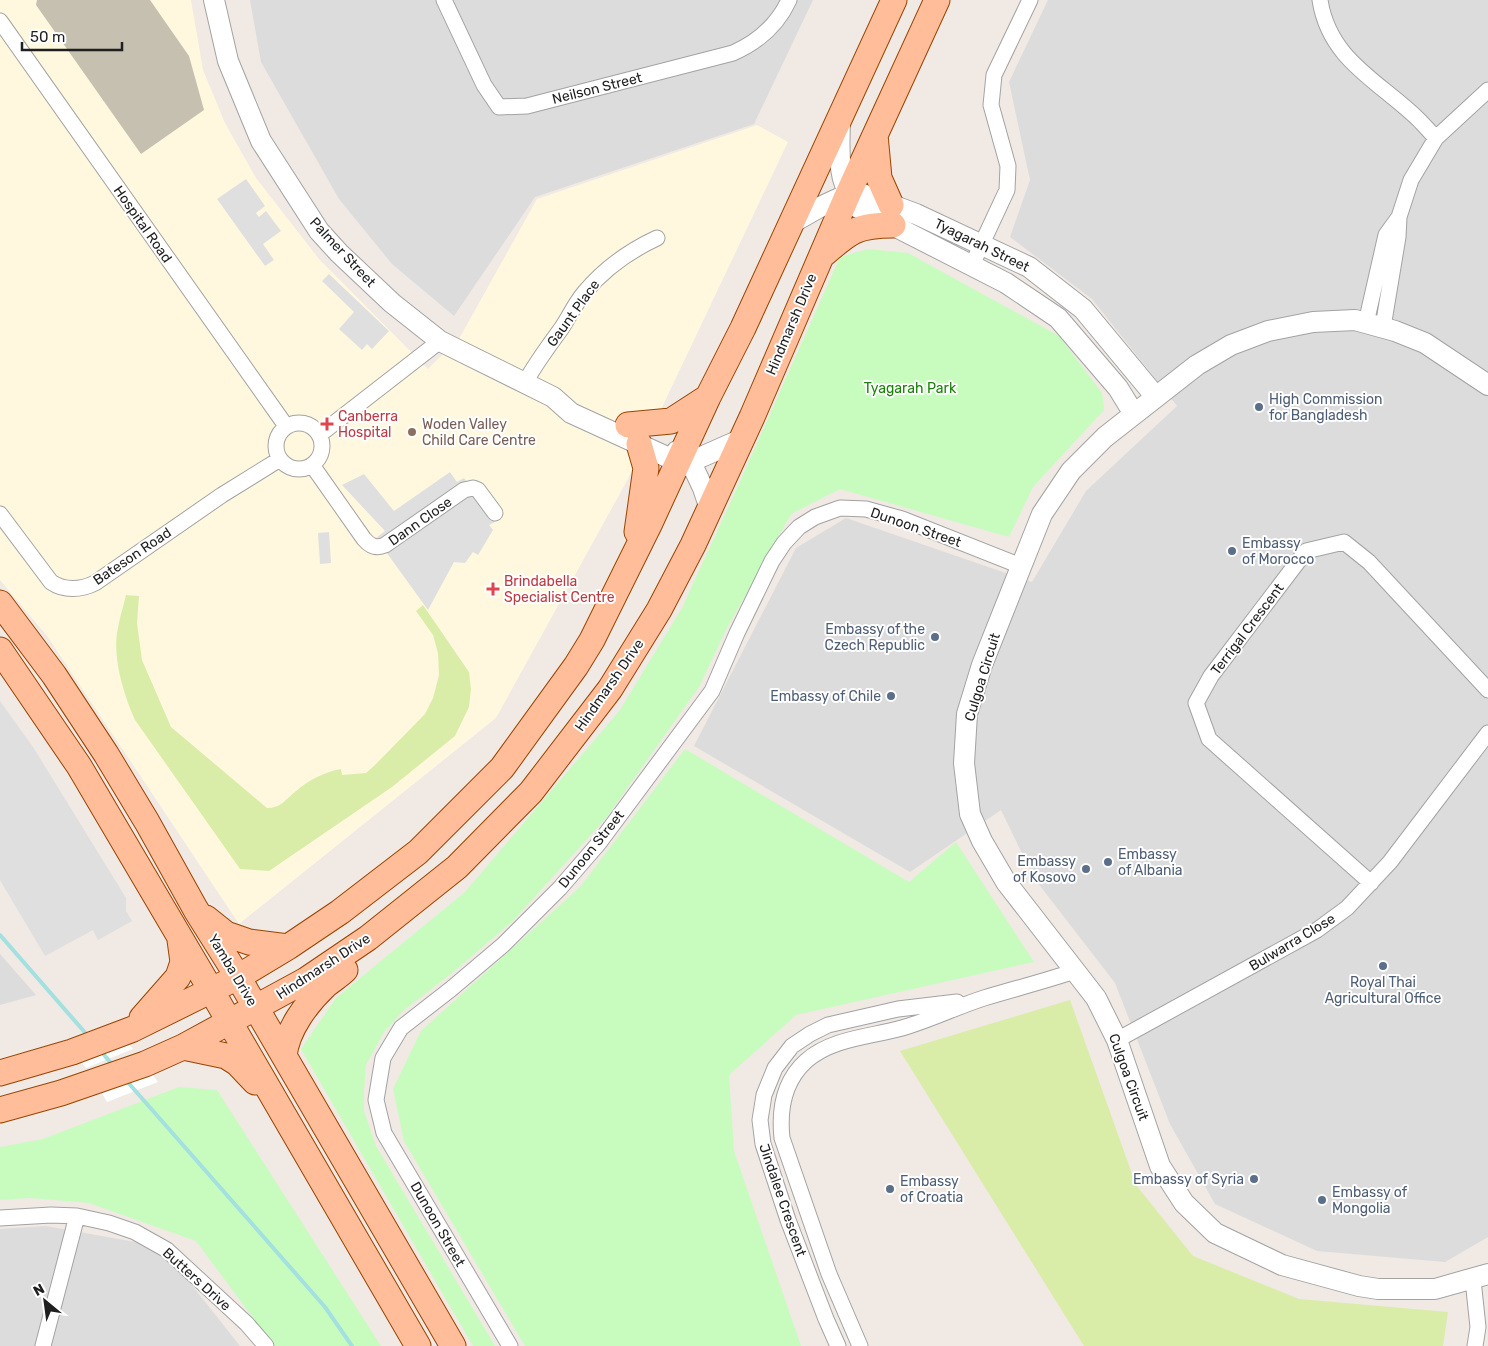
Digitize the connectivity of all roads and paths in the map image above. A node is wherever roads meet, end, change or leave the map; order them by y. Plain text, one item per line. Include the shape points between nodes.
1 (214, 0) edge
2 (444, 0) edge
3 (789, 0) edge
4 (894, 0) edge
5 (937, 0) edge
6 (1030, 0) edge
7 (1320, 0) edge
8 (0, 21) edge
9 (1488, 90) edge
10 (840, 120) junction
11 (875, 135) junction
12 (1436, 138) junction
13 (848, 194) junction
14 (892, 215) junction
15 (790, 224) junction
16 (657, 238) dead end
17 (981, 245) junction
18 (820, 258) junction
19 (972, 266) junction
20 (1374, 325) junction
21 (440, 341) junction
22 (525, 384) junction
23 (1488, 385) edge
24 (708, 397) junction
25 (1156, 397) junction
26 (1134, 414) junction
27 (286, 426) junction
28 (319, 435) junction
29 (633, 435) junction
30 (742, 438) junction
31 (681, 456) junction
32 (280, 459) junction
33 (312, 465) junction
34 (710, 509) junction
35 (495, 513) dead end
36 (0, 514) edge
37 (634, 556) junction
38 (1021, 566) junction
39 (0, 603) edge
40 (0, 650) edge
41 (1488, 690) edge
42 (1488, 733) edge
43 (1371, 882) junction
44 (196, 910) junction
45 (180, 938) junction
46 (368, 938) junction
47 (288, 947) junction
48 (1075, 971) junction
49 (238, 977) junction
50 (211, 990) junction
51 (984, 998) junction
52 (256, 1007) junction
53 (230, 1022) junction
54 (127, 1032) junction
55 (1117, 1040) junction
56 (182, 1047) junction
57 (284, 1056) junction
58 (0, 1073) edge
59 (0, 1110) edge
60 (282, 1111) junction
61 (78, 1216) junction
62 (0, 1218) edge
63 (1480, 1277) edge
64 (43, 1346) edge
65 (266, 1346) edge
66 (418, 1346) edge
67 (453, 1346) edge
68 (510, 1346) edge
69 (838, 1346) edge
70 (860, 1346) edge
71 (1475, 1346) edge

1 - 21 street, Palmer Street via 228,61 261,141 307,215 318,231 358,271
2 - 3 street, Neilson Street via 484,85 499,107 527,106 733,53 753,44 772,27
4 - 10 main road
5 - 11 main road, Hindmarsh Drive
6 - 17 street via 994,75 991,105 1008,166 1006,190
7 - 12 street via 1326,22 1343,53
8 - 27 street, Hospital Road
9 - 12 street
10 - 13 street via 839,164
10 - 15 main road
11 - 13 main road, Hindmarsh Drive
11 - 14 main road via 879,178
12 - 20 street via 1411,180
13 - 14 street, Tyagarah Street via 862,194
13 - 15 street
13 - 18 main road, Hindmarsh Drive
14 - 17 street, Tyagarah Street via 916,214
14 - 18 main road via 875,225 857,229
14 - 19 street, Tyagarah Street
15 - 24 main road via 744,328
16 - 22 street, Gaunt Place via 609,267 595,281
17 - 19 street
17 - 25 street, Tyagarah Street via 1029,267 1083,309
18 - 30 main road, Hindmarsh Drive
19 - 26 street, Tyagarah Street via 1006,283 1058,318 1118,388
20 - 23 street, Culgoa Circuit via 1425,343
20 - 25 street, Culgoa Circuit via 1355,320 1313,322 1268,331 1231,345 1197,365
21 - 22 street, Palmer Street
21 - 28 street
22 - 29 street, Palmer Street via 553,397 571,413
24 - 29 main road via 671,421
24 - 31 main road
25 - 26 street, Culgoa Circuit
26 - 38 street, Culgoa Circuit via 1071,471 1042,514
27 - 28 street via 308,425
27 - 32 street via 277,438 276,453
28 - 33 street via 320,454
29 - 31 street, Palmer Street via 666,457
29 - 37 main road via 646,468
30 - 31 street, Palmer Street via 699,458
30 - 34 main road, Hindmarsh Drive
31 - 34 street via 695,470
31 - 37 main road
32 - 33 street via 298,469
32 - 36 street, Bateson Road via 83,588 59,587 51,582
33 - 35 street, Dann Close via 371,546 385,545 464,490 478,490
34 - 46 main road, Hindmarsh Drive via 659,610 610,689 531,792 457,867
37 - 47 main road via 576,666 502,768 418,852
38 - 48 street, Culgoa Circuit via 982,665 967,714 964,763 970,814 1006,882
38 - 68 street, Dunoon Street via 902,519 866,509 840,508 799,527 772,561 712,692 599,843 504,945 401,1028 383,1058 376,1100 384,1133
39 - 44 main road, Yamba Drive via 54,675 96,739
40 - 45 main road, Yamba Drive via 79,766
41 - 43 street, Terrigal Crescent via 1369,562 1344,542 1306,551 1211,676 1196,703 1209,739
42 - 43 street, Bulwarra Close via 1390,862
43 - 55 street, Bulwarra Close via 1347,908 1317,930
44 - 47 main road via 226,934 250,942
44 - 49 main road, Yamba Drive
45 - 50 main road, Yamba Drive
45 - 54 main road via 183,962 178,977
46 - 52 main road, Hindmarsh Drive via 306,980
46 - 57 main road via 342,974 314,998 290,1033
47 - 49 main road
48 - 51 street, Jindalee Crescent
48 - 55 street, Culgoa Circuit via 1096,998
49 - 50 main road
49 - 52 main road, Yamba Drive
50 - 53 main road, Yamba Drive
50 - 54 main road
51 - 69 street, Jindalee Crescent via 898,1009 828,1025 792,1046 775,1068 764,1095 760,1120 763,1144 788,1220
51 - 70 street, Jindalee Crescent via 903,1028 838,1043 820,1051 792,1078 784,1097 780,1120 782,1138 829,1274
52 - 53 main road, Hindmarsh Drive
52 - 57 main road, Yamba Drive
53 - 56 main road, Hindmarsh Drive
53 - 60 main road, Yamba Drive
54 - 58 main road
55 - 63 street, Culgoa Circuit via 1160,1166 1184,1203 1215,1233 1282,1265 1352,1285 1435,1289
56 - 59 main road, Hindmarsh Drive via 96,1082
56 - 60 main road via 226,1056 237,1062
57 - 67 main road, Yamba Drive
60 - 66 main road, Yamba Drive
61 - 62 street, Butters Drive
61 - 64 street
61 - 65 street, Butters Drive via 135,1232 167,1250 247,1324
63 - 71 street

